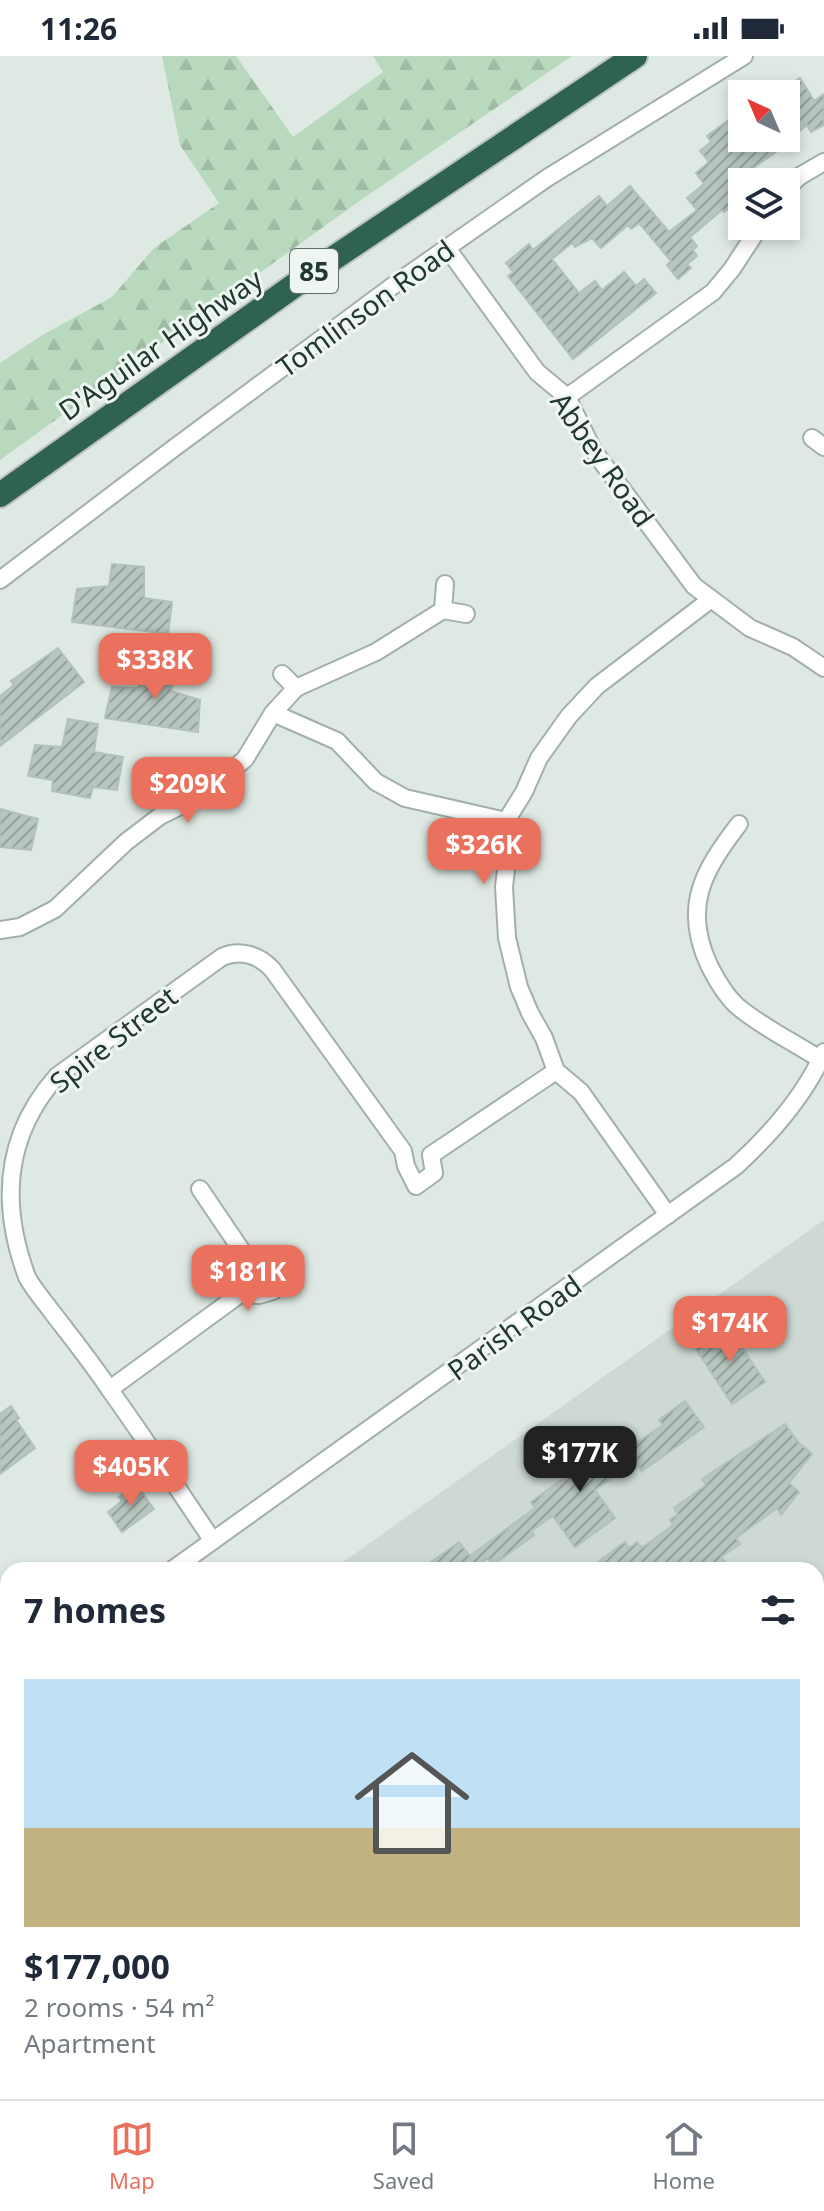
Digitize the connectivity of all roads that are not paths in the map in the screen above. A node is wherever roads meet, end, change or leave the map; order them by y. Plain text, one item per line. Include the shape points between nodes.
1 (610, 56) edge
2 (635, 56) edge
3 (744, 56) edge
4 (824, 162) edge
5 (800, 176) edge
6 (751, 240) edge
7 (447, 248) junction
8 (567, 397) junction
9 (0, 481) edge
10 (0, 495) edge
11 (0, 580) edge
12 (445, 584) dead end
13 (710, 600) junction
14 (443, 610) junction
15 (466, 614) dead end
16 (824, 668) edge
17 (282, 674) dead end
18 (296, 688) junction
19 (273, 713) junction
20 (506, 821) junction
21 (739, 824) dead end
22 (0, 930) edge
23 (822, 1056) edge
24 (556, 1071) junction
25 (403, 1151) junction
26 (431, 1155) junction
27 (200, 1189) dead end
28 (668, 1215) junction
29 (247, 1260) junction
30 (238, 1294) junction
31 (110, 1389) junction
32 (213, 1541) junction
33 (183, 1562) edge

1 - 9 highway, D'Aguilar Highway / 85 via 208,330
2 - 10 highway, D'Aguilar Highway / 85 via 316,270
3 - 7 street, Tomlinson Road via 547,178
4 - 5 street
6 - 8 street via 713,292
7 - 8 street, Abbey Road via 537,372
7 - 11 street, Tomlinson Road
8 - 13 street, Abbey Road via 593,450 694,586
12 - 14 street
13 - 16 street, Abbey Road
13 - 20 street via 597,686 569,716 539,758
14 - 15 street
14 - 18 street via 376,652
17 - 18 street
18 - 19 street
19 - 20 street via 337,741 376,782 405,798
19 - 22 street via 245,759 204,794 160,816 126,842 55,909 20,927
20 - 24 street via 507,938 519,987
21 - 23 street via 705,877 695,912 701,948 715,978 740,1008
23 - 28 street, Parish Road via 762,1143
24 - 26 street
24 - 28 street via 581,1092
25 - 26 street
25 - 26 street, Spire Street via 416,1186 434,1173
25 - 31 street, Spire Street via 272,969 248,954 222,957 57,1076 30,1111 14,1144 6,1186 9,1231 29,1280
27 - 29 street
28 - 32 street, Parish Road
29 - 30 street via 248,1276
29 - 30 street via 274,1271 276,1281 273,1291
30 - 31 street
31 - 32 street, Spire Street
32 - 33 street, Parish Road

